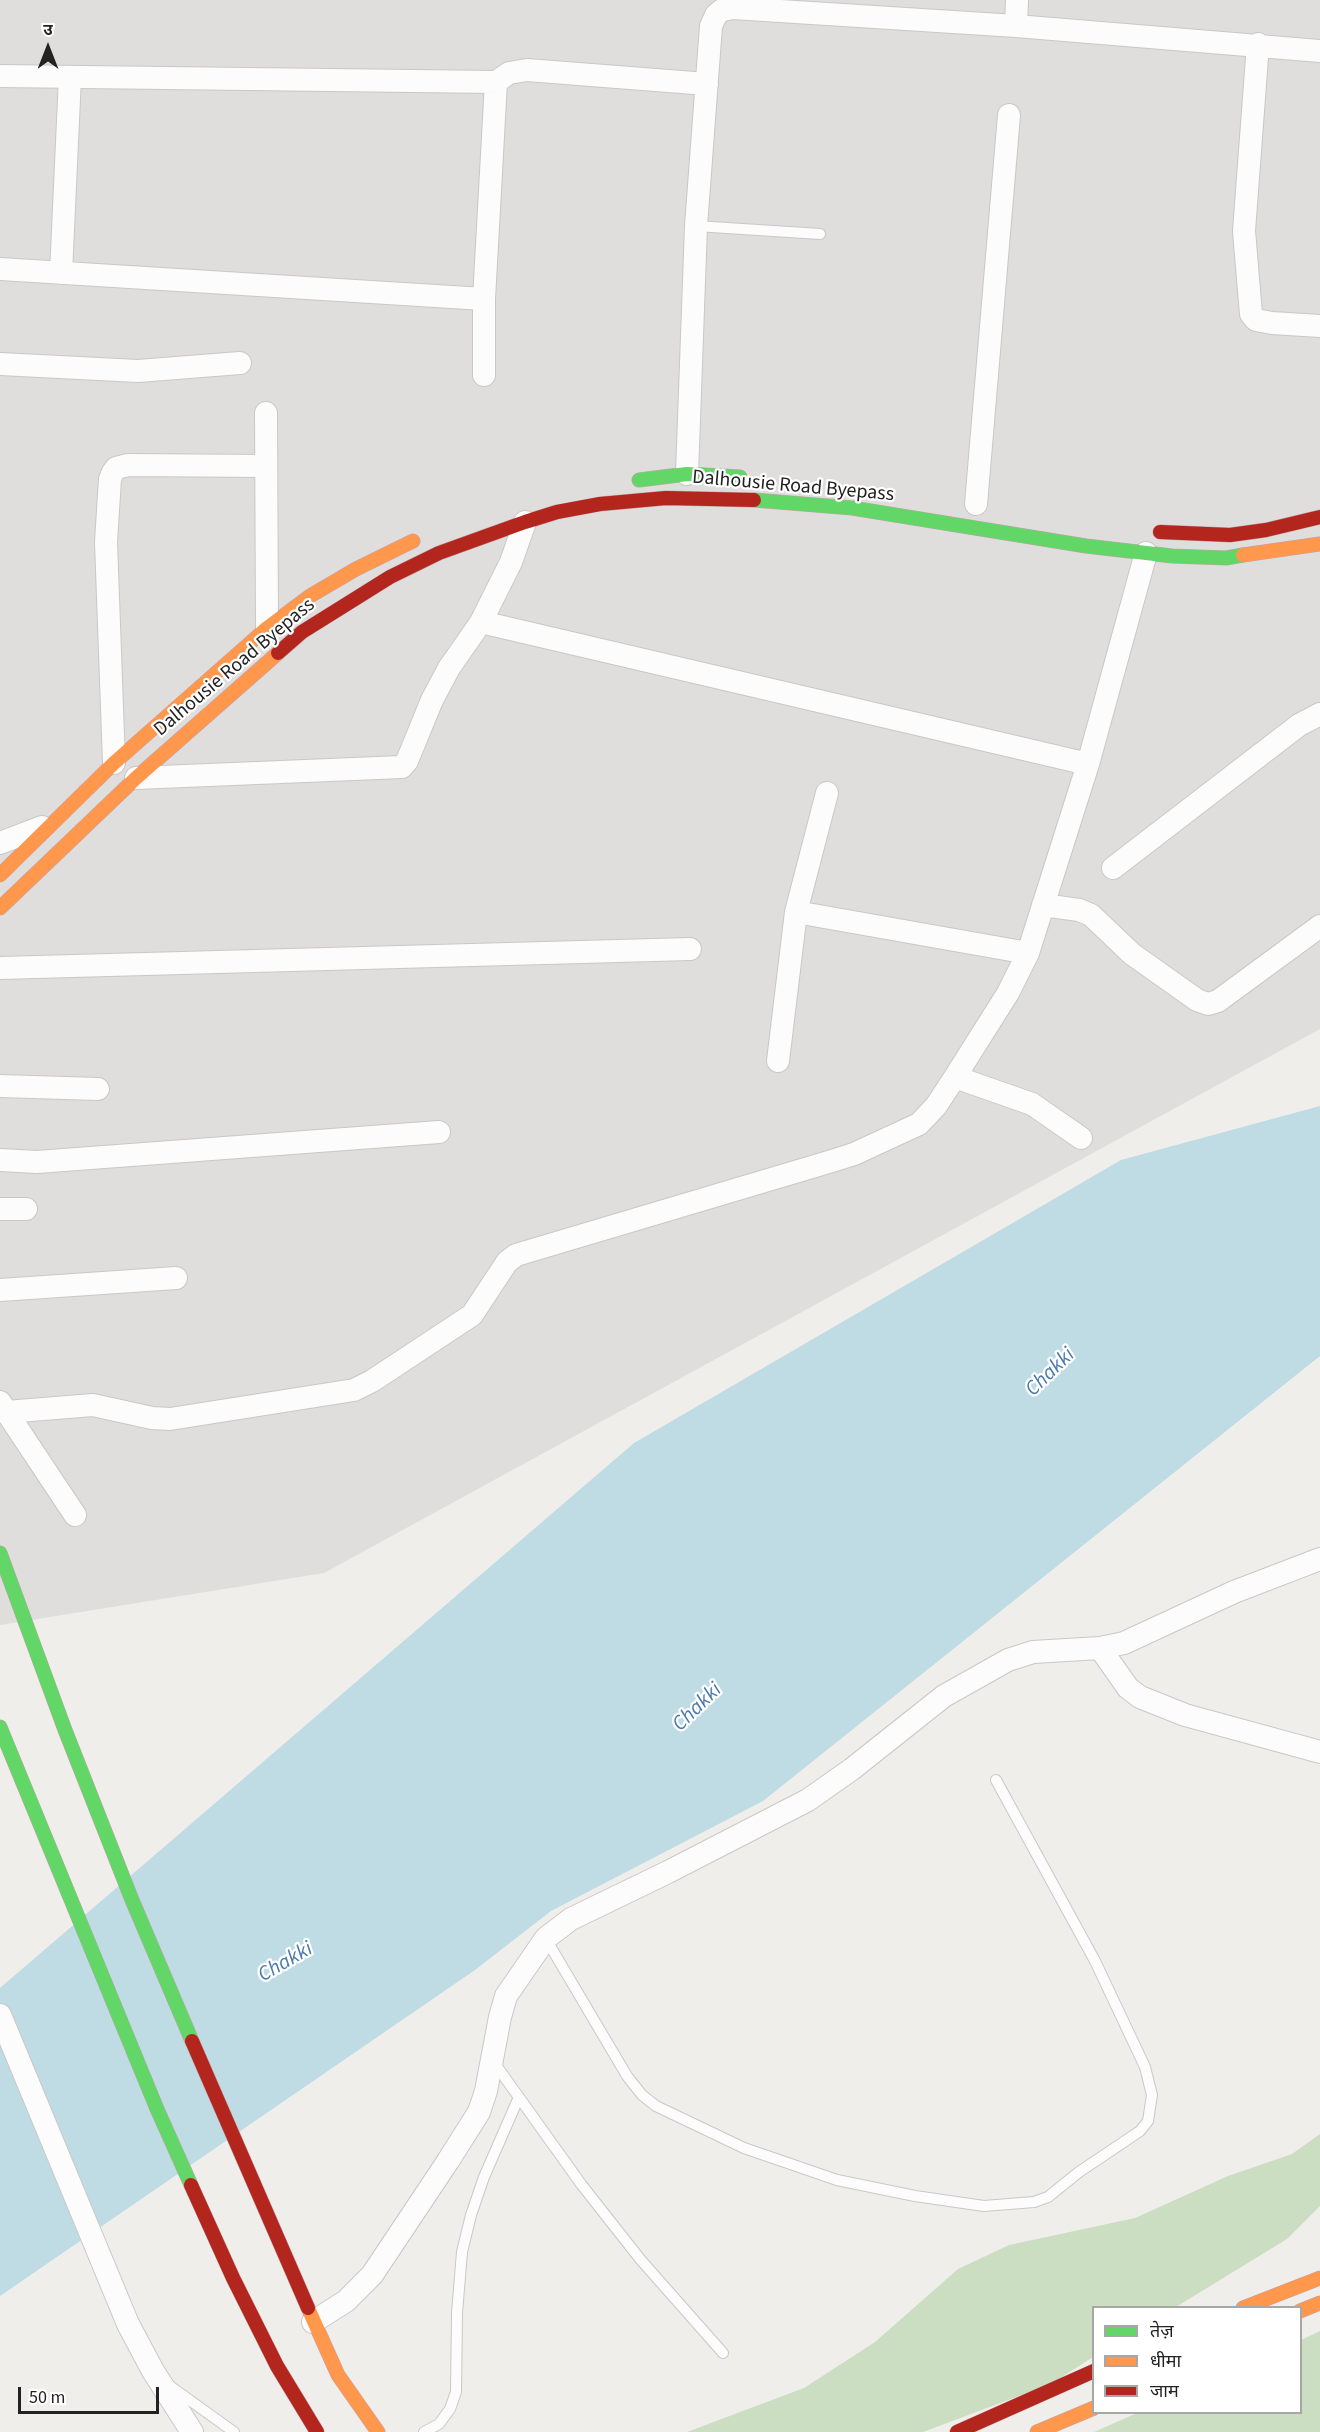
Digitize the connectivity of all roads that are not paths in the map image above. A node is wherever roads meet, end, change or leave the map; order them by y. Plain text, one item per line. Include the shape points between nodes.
1 (1017, 0) edge
2 (716, 7) edge
3 (1016, 26) junction
4 (1258, 44) junction
5 (1320, 51) edge
6 (0, 76) edge
7 (70, 77) junction
8 (496, 82) junction
9 (707, 84) junction
10 (1009, 115) dead end
11 (696, 226) junction
12 (820, 234) dead end
13 (0, 269) edge
14 (61, 273) junction
15 (484, 299) junction
16 (1320, 326) edge
17 (240, 363) dead end
18 (0, 364) edge
19 (484, 375) dead end
20 (266, 414) dead end
21 (266, 466) junction
22 (687, 474) junction
23 (757, 478) dead end
24 (621, 482) dead end
25 (976, 504) dead end
26 (1320, 518) edge
27 (525, 522) junction
28 (1142, 531) dead end
29 (425, 536) dead end
30 (1320, 544) edge
31 (1146, 553) junction
32 (481, 622) junction
33 (267, 628) junction
34 (1320, 714) edge
35 (114, 763) junction
36 (1088, 764) junction
37 (136, 778) junction
38 (827, 794) dead end
39 (52, 823) junction
40 (0, 843) edge
41 (1113, 868) dead end
42 (0, 875) edge
43 (1042, 905) junction
44 (0, 908) edge
45 (796, 912) junction
46 (1320, 926) edge
47 (690, 949) dead end
48 (1028, 953) junction
49 (0, 968) edge
50 (778, 1061) dead end
51 (955, 1077) junction
52 (0, 1086) edge
53 (98, 1089) dead end
54 (439, 1132) dead end
55 (1081, 1138) dead end
56 (0, 1160) edge
57 (0, 1209) edge
58 (26, 1209) dead end
59 (176, 1278) dead end
60 (0, 1290) edge
61 (3, 1407) edge
62 (75, 1515) dead end
63 (0, 1553) edge
64 (1320, 1559) edge
65 (1100, 1648) junction
66 (0, 1727) edge
67 (1320, 1752) edge
68 (996, 1780) dead end
69 (546, 1938) junction
70 (0, 2015) edge
71 (491, 2059) junction
72 (519, 2097) junction
73 (1320, 2278) edge
74 (1320, 2303) edge
75 (1246, 2306) edge
76 (1302, 2310) edge
77 (313, 2322) junction
78 (723, 2353) dead end
79 (1092, 2373) edge
80 (157, 2377) junction
81 (1092, 2409) edge
82 (192, 2432) edge
83 (234, 2432) edge
84 (317, 2432) edge
85 (378, 2432) edge
86 (424, 2432) edge
87 (957, 2432) edge
88 (1037, 2432) edge

1 - 3 street
2 - 3 street
2 - 9 street
3 - 4 street
4 - 5 street
4 - 16 street via 1244,231 1251,314 1256,320 1272,323
6 - 7 street
7 - 8 street
7 - 14 street
8 - 9 street via 509,73 527,70
8 - 15 street
9 - 11 street
10 - 25 street
11 - 12 lane
11 - 22 street
13 - 14 street
14 - 15 street
15 - 19 street
17 - 18 street via 138,370
20 - 21 street
21 - 33 street
21 - 35 street via 128,465 113,472 106,542
22 - 23 highway
22 - 24 highway
26 - 28 highway via 1230,534
27 - 31 highway, Dalhousie Road Byepass via 600,504 731,498 852,508
27 - 32 street via 511,562
27 - 37 highway, Dalhousie Road Byepass via 439,553 342,605 302,632
29 - 33 highway via 356,569
30 - 31 highway, Dalhousie Road Byepass via 1226,558
31 - 36 street
32 - 36 street
32 - 37 street via 449,668 402,767
33 - 35 highway
34 - 41 street via 1299,724
35 - 39 highway
36 - 43 street
37 - 44 highway, Dalhousie Road Byepass
38 - 45 street
39 - 40 street
39 - 42 highway
43 - 46 street via 1091,915 1132,954 1208,1004 1218,1001
43 - 48 street
45 - 48 street
45 - 50 street
47 - 49 street
48 - 51 street via 1008,993
51 - 55 street via 1032,1104
51 - 61 street via 920,1124 854,1154 516,1255 507,1262 472,1315 354,1390 170,1419 93,1405
52 - 53 street
54 - 56 street via 37,1162
57 - 58 street
59 - 60 street
61 - 62 street
63 - 77 highway via 132,1900
64 - 65 street via 1234,1592 1124,1642
65 - 67 street via 1128,1688 1140,1697 1185,1715
65 - 69 street via 1033,1652 1008,1660 944,1695 808,1800 571,1919
66 - 84 highway via 157,2109 233,2278 277,2366
68 - 69 lane via 1095,1961 1145,2067 1152,2095 1148,2121 1140,2131 1048,2197 1034,2202 984,2206 837,2180 744,2148 665,2111 642,2095 627,2076
69 - 71 street via 506,1996
70 - 80 street via 128,2324
71 - 72 lane
71 - 77 street via 479,2112 372,2275 346,2301
72 - 78 lane via 640,2259
72 - 86 lane via 484,2177 462,2252 456,2392 439,2424
73 - 75 highway
74 - 76 highway
77 - 85 highway via 338,2375
79 - 87 highway
80 - 82 street
80 - 83 lane
81 - 88 highway

